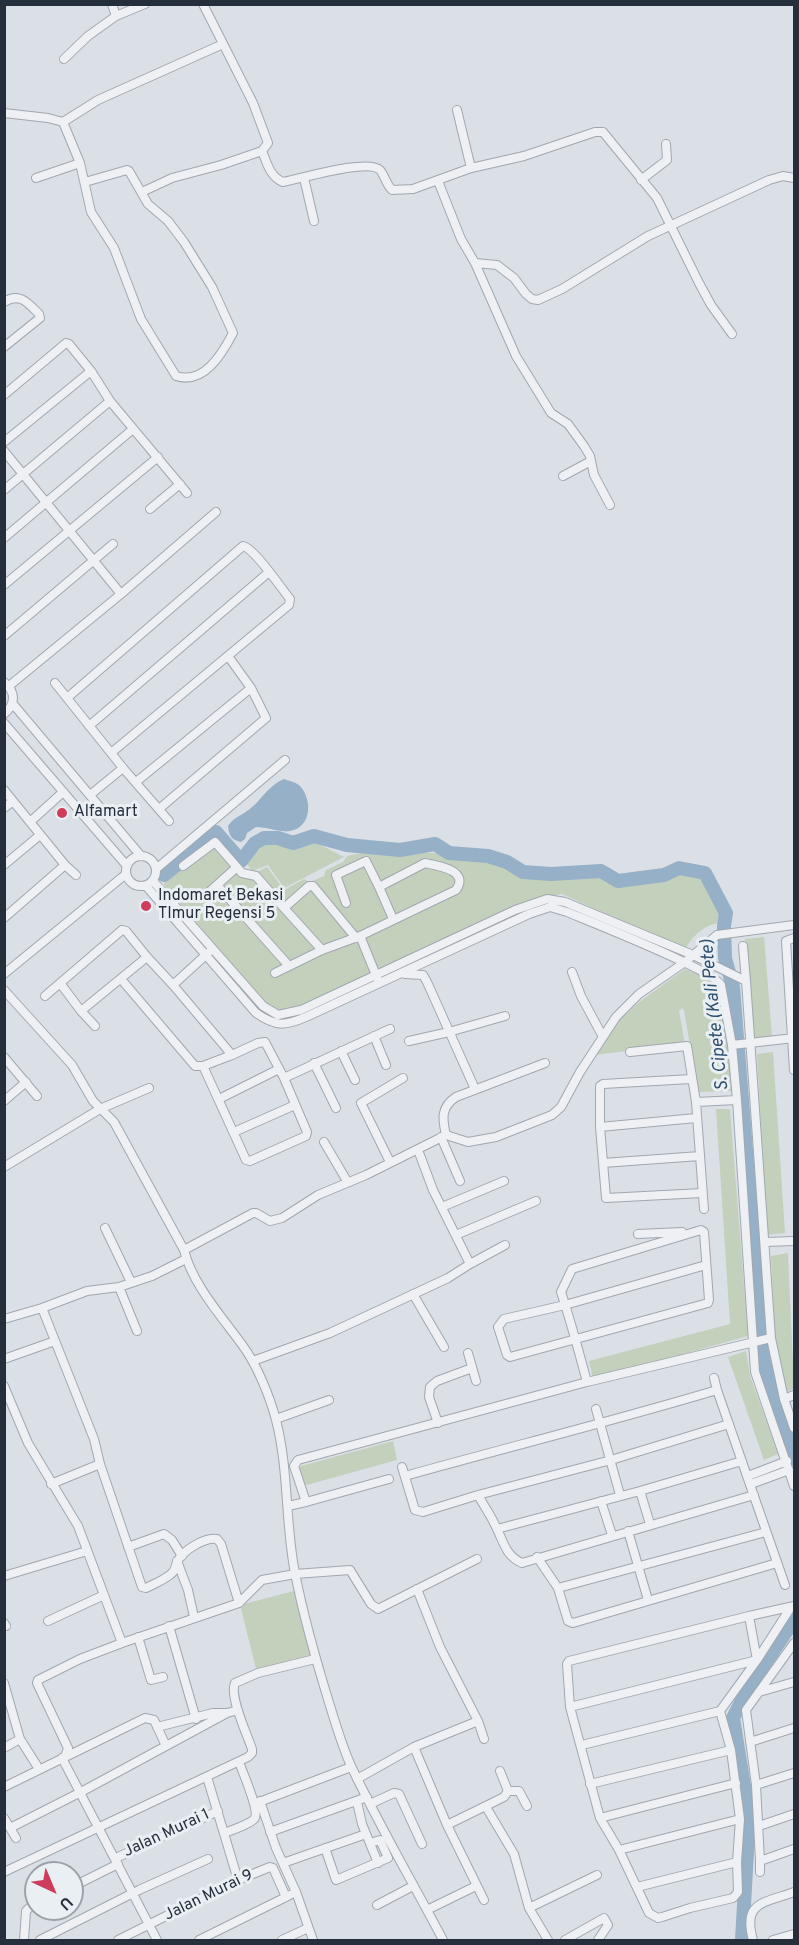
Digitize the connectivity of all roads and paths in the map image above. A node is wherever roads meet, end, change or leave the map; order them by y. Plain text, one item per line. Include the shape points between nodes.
1 (112, 4) edge
2 (145, 4) edge
3 (203, 4) edge
4 (116, 16) junction
5 (223, 44) junction
6 (64, 59) dead end
7 (457, 110) dead end
8 (4, 113) edge
9 (63, 122) junction
10 (666, 144) dead end
11 (262, 151) junction
12 (80, 163) junction
13 (471, 168) junction
14 (36, 178) dead end
15 (304, 178) junction
16 (795, 178) edge
17 (641, 180) junction
18 (438, 181) junction
19 (85, 182) junction
20 (142, 192) junction
21 (314, 221) dead end
22 (670, 226) junction
23 (475, 263) junction
24 (4, 302) edge
25 (732, 334) dead end
26 (4, 347) edge
27 (91, 371) junction
28 (4, 395) edge
29 (110, 402) junction
30 (134, 429) junction
31 (4, 442) edge
32 (4, 451) edge
33 (158, 457) junction
34 (591, 461) junction
35 (23, 474) junction
36 (563, 476) dead end
37 (180, 484) junction
38 (4, 490) edge
39 (187, 493) dead end
40 (45, 503) junction
41 (610, 505) dead end
42 (150, 509) dead end
43 (216, 512) dead end
44 (70, 531) junction
45 (4, 538) edge
46 (113, 544) dead end
47 (93, 561) junction
48 (269, 572) junction
49 (4, 585) edge
50 (121, 594) junction
51 (4, 636) edge
52 (228, 656) junction
53 (55, 683) dead end
54 (7, 684) edge
55 (251, 688) junction
56 (67, 698) junction
57 (13, 704) junction
58 (4, 714) edge
59 (4, 723) edge
60 (89, 726) junction
61 (111, 753) junction
62 (285, 760) dead end
63 (123, 768) junction
64 (136, 782) junction
65 (4, 790) edge
66 (62, 793) junction
67 (90, 795) junction
68 (14, 801) junction
69 (4, 808) edge
70 (159, 809) junction
71 (169, 821) dead end
72 (30, 822) junction
73 (40, 835) junction
74 (141, 856) junction
75 (4, 865) edge
76 (65, 865) junction
77 (183, 866) dead end
78 (237, 867) junction
79 (156, 869) junction
80 (126, 870) junction
81 (76, 875) dead end
82 (150, 884) junction
83 (217, 885) junction
84 (379, 887) junction
85 (208, 893) dead end
86 (346, 903) dead end
87 (284, 908) junction
88 (527, 910) junction
89 (4, 918) edge
90 (393, 919) junction
91 (795, 925) edge
92 (358, 937) junction
93 (795, 938) edge
94 (743, 946) dead end
95 (212, 949) junction
96 (322, 950) junction
97 (693, 955) junction
98 (205, 956) junction
99 (147, 957) junction
100 (685, 962) junction
101 (289, 966) junction
102 (275, 972) dead end
103 (572, 972) dead end
104 (4, 974) edge
105 (398, 975) junction
106 (121, 979) junction
107 (378, 979) junction
108 (746, 981) junction
109 (60, 983) junction
110 (173, 985) junction
111 (4, 990) edge
112 (45, 996) dead end
113 (81, 1011) junction
114 (505, 1016) dead end
115 (95, 1026) dead end
116 (390, 1029) dead end
117 (449, 1032) junction
118 (375, 1036) junction
119 (603, 1037) junction
120 (793, 1038) edge
121 (409, 1041) dead end
122 (741, 1044) junction
123 (341, 1051) junction
124 (630, 1052) dead end
125 (231, 1055) junction
126 (4, 1057) edge
127 (314, 1063) junction
128 (545, 1064) dead end
129 (386, 1065) dead end
130 (203, 1066) junction
131 (279, 1070) junction
132 (795, 1070) edge
133 (284, 1078) junction
134 (403, 1078) dead end
135 (691, 1078) junction
136 (355, 1080) dead end
137 (26, 1082) junction
138 (149, 1088) dead end
139 (475, 1089) junction
140 (37, 1096) dead end
141 (219, 1099) junction
142 (737, 1100) junction
143 (4, 1101) edge
144 (696, 1102) junction
145 (295, 1105) junction
146 (336, 1108) dead end
147 (100, 1109) junction
148 (696, 1118) junction
149 (600, 1127) junction
150 (234, 1132) junction
151 (443, 1136) junction
152 (324, 1142) dead end
153 (418, 1150) junction
154 (700, 1156) junction
155 (390, 1162) junction
156 (603, 1163) junction
157 (4, 1167) edge
158 (347, 1181) junction
159 (460, 1181) dead end
160 (504, 1182) dead end
161 (702, 1193) junction
162 (536, 1201) dead end
163 (442, 1207) junction
164 (704, 1209) dead end
165 (105, 1228) dead end
166 (696, 1231) junction
167 (638, 1234) dead end
168 (456, 1235) junction
169 (795, 1241) edge
170 (765, 1242) junction
171 (505, 1245) dead end
172 (185, 1254) junction
173 (470, 1264) junction
174 (706, 1265) junction
175 (131, 1282) junction
176 (119, 1287) junction
177 (413, 1294) junction
178 (565, 1305) junction
179 (42, 1308) junction
180 (4, 1319) edge
181 (137, 1331) dead end
182 (770, 1339) junction
183 (55, 1341) junction
184 (576, 1341) junction
185 (754, 1342) junction
186 (444, 1347) dead end
187 (468, 1353) dead end
188 (4, 1359) edge
189 (253, 1361) junction
190 (472, 1368) junction
191 (714, 1378) dead end
192 (476, 1381) dead end
193 (588, 1382) junction
194 (4, 1386) edge
195 (717, 1390) junction
196 (795, 1395) edge
197 (784, 1399) junction
198 (329, 1400) dead end
199 (596, 1409) dead end
200 (276, 1419) junction
201 (438, 1423) junction
202 (601, 1424) junction
203 (729, 1424) junction
204 (795, 1428) edge
205 (611, 1460) junction
206 (742, 1461) junction
207 (100, 1464) junction
208 (788, 1466) junction
209 (402, 1467) dead end
210 (405, 1476) junction
211 (389, 1479) dead end
212 (749, 1480) junction
213 (51, 1484) junction
214 (795, 1486) edge
215 (640, 1491) junction
216 (478, 1495) junction
217 (620, 1495) junction
218 (754, 1495) junction
219 (602, 1501) junction
220 (306, 1502) junction
221 (288, 1506) junction
222 (650, 1524) junction
223 (497, 1528) junction
224 (628, 1531) junction
225 (766, 1532) junction
226 (612, 1535) junction
227 (128, 1547) junction
228 (87, 1551) junction
229 (537, 1557) junction
230 (180, 1558) junction
231 (477, 1559) dead end
232 (777, 1563) junction
233 (639, 1568) junction
234 (295, 1574) junction
235 (4, 1576) edge
236 (785, 1585) dead end
237 (558, 1588) junction
238 (417, 1589) junction
239 (104, 1595) junction
240 (648, 1600) junction
241 (239, 1603) junction
242 (793, 1607) edge
243 (749, 1616) junction
244 (194, 1617) junction
245 (48, 1621) dead end
246 (169, 1626) junction
247 (138, 1637) junction
248 (122, 1642) junction
249 (795, 1643) edge
250 (315, 1659) junction
251 (757, 1660) junction
252 (163, 1677) dead end
253 (795, 1682) edge
254 (4, 1683) edge
255 (759, 1692) junction
256 (570, 1707) junction
257 (238, 1710) junction
258 (720, 1711) junction
259 (226, 1713) junction
260 (196, 1719) junction
261 (478, 1721) junction
262 (157, 1727) junction
263 (795, 1728) edge
264 (20, 1739) junction
265 (484, 1739) dead end
266 (750, 1742) junction
267 (582, 1745) junction
268 (166, 1746) junction
269 (414, 1747) junction
270 (4, 1748) edge
271 (731, 1750) junction
272 (64, 1757) junction
273 (239, 1762) junction
274 (351, 1767) junction
275 (39, 1769) junction
276 (500, 1771) dead end
277 (795, 1773) edge
278 (207, 1777) junction
279 (357, 1779) junction
280 (736, 1783) junction
281 (591, 1784) junction
282 (756, 1785) junction
283 (4, 1787) edge
284 (508, 1791) junction
285 (81, 1792) junction
286 (369, 1800) junction
287 (357, 1802) junction
288 (257, 1803) junction
289 (527, 1806) dead end
290 (486, 1807) junction
291 (218, 1811) junction
292 (795, 1814) edge
293 (4, 1818) edge
294 (600, 1818) junction
295 (740, 1819) junction
296 (447, 1825) junction
297 (759, 1826) junction
298 (10, 1827) junction
299 (100, 1827) junction
300 (270, 1832) junction
301 (224, 1833) junction
302 (366, 1834) junction
303 (16, 1838) dead end
304 (422, 1844) dead end
305 (325, 1848) junction
306 (795, 1849) edge
307 (619, 1850) junction
308 (208, 1859) dead end
309 (117, 1861) junction
310 (760, 1861) junction
311 (737, 1862) junction
312 (283, 1863) junction
313 (4, 1872) edge
314 (760, 1872) dead end
315 (597, 1875) dead end
316 (84, 1880) edge
317 (238, 1880) junction
318 (412, 1886) junction
319 (476, 1886) junction
320 (637, 1887) junction
321 (296, 1892) junction
322 (795, 1892) edge
323 (133, 1893) junction
324 (759, 1894) dead end
325 (286, 1897) junction
326 (484, 1900) dead end
327 (377, 1905) dead end
328 (758, 1905) junction
329 (529, 1908) junction
330 (427, 1910) junction
331 (25, 1921) edge
332 (149, 1925) junction
333 (308, 1928) junction
334 (795, 1934) edge
335 (24, 1941) edge
336 (40, 1941) edge
337 (118, 1941) edge
338 (157, 1941) edge
339 (199, 1941) edge
340 (282, 1941) edge
341 (313, 1941) edge
342 (443, 1941) edge
343 (548, 1941) edge
344 (565, 1941) edge
345 (598, 1941) edge
346 (753, 1941) edge
347 (773, 1941) edge

1 - 4 street
2 - 4 street
3 - 5 street
4 - 6 street
5 - 9 street via 98,100
5 - 11 street via 264,129 268,143
7 - 13 street
8 - 9 street
9 - 12 street
10 - 17 street via 667,160
11 - 15 street via 277,179 283,182
11 - 20 street via 172,178
12 - 14 street
12 - 19 street
13 - 17 street via 524,156 600,131
13 - 18 street
15 - 18 street via 334,169 373,166 392,190 413,189
15 - 21 street
16 - 22 street via 769,180
17 - 22 street via 657,198
18 - 23 street via 460,239
19 - 20 street via 127,170
19 - 20 street via 91,212 114,248 141,319 176,376 192,378 218,358 233,333 212,287 184,242 148,204
22 - 23 street via 538,300 526,294 497,265
22 - 25 street via 711,305
23 - 34 street via 516,356 540,397 551,413 568,424
24 - 26 street via 12,297 22,298 40,318
27 - 28 street via 66,343
27 - 29 street
27 - 31 street
29 - 30 street
29 - 35 street
30 - 33 street
30 - 40 street
32 - 35 street
33 - 37 street
33 - 44 street
34 - 36 street
34 - 41 street
35 - 38 street
35 - 40 street
37 - 39 street
37 - 42 street
40 - 44 street
40 - 45 street
43 - 50 street
44 - 47 street
44 - 49 street
46 - 47 street
47 - 50 street
47 - 51 street
48 - 52 street via 290,599 289,604
48 - 56 street via 243,546
48 - 60 street
50 - 54 street
52 - 55 street
52 - 61 street
53 - 56 street
54 - 57 street via 14,695
55 - 64 street
55 - 70 street via 267,716 265,719
56 - 60 street
57 - 58 street
57 - 67 street
59 - 66 street
60 - 61 street
61 - 63 street
62 - 79 street
63 - 64 street
63 - 67 street
64 - 70 street
65 - 68 street
66 - 72 street
66 - 80 street
67 - 74 street
68 - 69 street
68 - 72 street
70 - 71 street
72 - 73 street
73 - 75 street
73 - 76 street
74 - 79 street via 153,861
74 - 80 street via 132,859
76 - 81 street
76 - 89 street
77 - 78 street via 215,842
78 - 83 street
78 - 87 street via 245,875 256,876
79 - 82 street
80 - 82 street via 133,885
80 - 104 street
82 - 95 street
82 - 98 street
83 - 85 street
83 - 101 street
84 - 86 street via 368,861 352,867 335,877
84 - 90 street
84 - 90 street via 425,863 452,870 459,878 456,890
87 - 92 street via 305,888 313,886
87 - 96 street
88 - 97 street via 547,899 566,902
88 - 100 street via 550,908 567,912
88 - 105 street
88 - 107 street
90 - 92 street
91 - 97 street via 717,935
92 - 96 street
92 - 107 street
93 - 120 street via 786,942
94 - 108 street
95 - 98 street
95 - 107 street via 263,1006 278,1015 301,1010
96 - 101 street
97 - 100 street
97 - 108 street
98 - 107 street via 256,1013 273,1023 292,1022
98 - 110 street
99 - 106 street
99 - 109 street via 122,930
99 - 110 street
100 - 119 street via 628,1004
100 - 122 street via 719,981
101 - 102 street
103 - 119 street
105 - 107 street
105 - 117 street via 423,975
106 - 113 street
106 - 130 street via 195,1066
108 - 122 street
109 - 112 street
109 - 113 street
110 - 125 street
111 - 147 street via 72,1065
113 - 115 street
114 - 117 street
116 - 118 street
117 - 121 street
117 - 139 street
118 - 123 street
118 - 129 street
119 - 151 street via 561,1107 552,1115 496,1137 468,1142
120 - 122 street
120 - 132 street
122 - 142 street
122 - 170 street
123 - 127 street
123 - 136 street
124 - 135 street via 687,1046
125 - 130 street
125 - 131 street via 262,1041
126 - 137 street
127 - 133 street
127 - 146 street
128 - 139 street
130 - 141 street
131 - 133 street
131 - 141 street
133 - 145 street
134 - 155 street via 361,1103
135 - 144 street
135 - 149 street via 603,1084 598,1088
137 - 140 street
137 - 143 street
138 - 147 street
139 - 151 street via 456,1096 445,1107
141 - 150 street
142 - 144 street
142 - 185 street
144 - 148 street
145 - 150 street
145 - 150 street via 306,1136 250,1161 246,1160
147 - 157 street
147 - 172 street via 114,1122
148 - 149 street
148 - 154 street
149 - 156 street
151 - 153 street
151 - 159 street
152 - 158 street
153 - 155 street
153 - 163 street
154 - 156 street
154 - 161 street
155 - 158 street
156 - 161 street via 607,1200
158 - 172 street via 273,1222 253,1213
160 - 163 street
161 - 164 street
162 - 168 street
163 - 168 street
165 - 175 street
166 - 167 street
166 - 174 street via 704,1232
166 - 178 street via 572,1269 561,1292
168 - 173 street
169 - 170 street
170 - 182 street
171 - 173 street
172 - 175 street via 152,1276
172 - 189 street via 212,1305
173 - 177 street
174 - 178 street
174 - 184 street via 708,1303
175 - 176 street
176 - 179 street via 87,1291
176 - 181 street
177 - 186 street
177 - 189 street via 330,1333
178 - 184 street
178 - 184 street via 504,1319 498,1327 510,1357
179 - 180 street
179 - 183 street
182 - 185 street
182 - 197 street
183 - 188 street
183 - 207 street
184 - 193 street
185 - 193 street
185 - 208 street via 755,1372
187 - 190 street
189 - 200 street
190 - 192 street
190 - 201 street via 430,1387 429,1397
191 - 195 street
193 - 201 street
194 - 213 street
195 - 202 street
195 - 203 street
196 - 197 street
197 - 204 street
198 - 200 street
199 - 202 street
200 - 221 street
201 - 220 street via 298,1460 294,1466
202 - 205 street
202 - 210 street
203 - 205 street
203 - 206 street
205 - 216 street
205 - 217 street
206 - 212 street
206 - 215 street
207 - 213 street
207 - 227 street
208 - 212 street
208 - 214 street
209 - 210 street
210 - 216 street via 418,1512
211 - 220 street
212 - 218 street
213 - 228 street via 78,1527
215 - 217 street
215 - 222 street
216 - 223 street
217 - 219 street
218 - 222 street
218 - 225 street
219 - 223 street
219 - 226 street
220 - 221 street
221 - 234 street
222 - 224 street
223 - 229 street via 516,1561 522,1563
224 - 226 street
224 - 233 street
225 - 232 street
225 - 233 street
226 - 229 street
227 - 230 street via 164,1534 172,1540
227 - 230 street via 144,1588 170,1575
228 - 235 street
228 - 239 street
229 - 237 street
230 - 241 street via 202,1542 217,1539
230 - 244 street
231 - 238 street
232 - 236 street
232 - 240 street
233 - 237 street
233 - 240 street
234 - 238 street via 351,1570 378,1609
234 - 241 street via 262,1580
234 - 250 street
237 - 240 street via 568,1621 573,1623
238 - 261 street via 440,1647
239 - 245 street
239 - 248 street
241 - 244 street
242 - 243 street
242 - 251 street
243 - 251 street
243 - 256 street via 569,1661 566,1669
244 - 246 street
246 - 247 street
246 - 260 street
247 - 248 street
247 - 252 street via 151,1680
248 - 272 street via 38,1680 68,1748
249 - 255 street
250 - 257 street via 239,1680 233,1687
250 - 274 street
251 - 256 street
251 - 258 street
253 - 255 street
254 - 264 street
255 - 266 street via 746,1710
256 - 267 street
257 - 259 street
257 - 273 street via 252,1749
258 - 267 street
258 - 271 street
259 - 260 street
259 - 268 street
260 - 262 street
261 - 265 street
261 - 269 street
262 - 268 street
262 - 272 street via 154,1720 145,1718
263 - 266 street
264 - 270 street
264 - 275 street
266 - 282 street
267 - 281 street
268 - 285 street
269 - 279 street
269 - 296 street
271 - 280 street
271 - 281 street
272 - 275 street
272 - 285 street
273 - 278 street
273 - 288 street
274 - 279 street
274 - 288 street
275 - 283 street
276 - 284 street
277 - 282 street
278 - 291 street
278 - 299 street
279 - 286 street
280 - 294 street
280 - 295 street
281 - 294 street
282 - 297 street
284 - 289 street via 519,1791
284 - 290 street
285 - 298 street
285 - 299 street
286 - 287 street
286 - 304 street via 399,1794
286 - 318 street
287 - 300 street
287 - 302 street
288 - 300 street
288 - 301 street via 252,1821
290 - 296 street
290 - 329 street via 514,1854
291 - 301 street
291 - 309 street, Jalan Murai 1
292 - 297 street
293 - 298 street
294 - 307 street
295 - 307 street
295 - 311 street
296 - 319 street
297 - 310 street
298 - 303 street
299 - 309 street
299 - 313 street
300 - 312 street
301 - 317 street
302 - 305 street
302 - 305 street via 370,1843 380,1840 388,1857 336,1880
305 - 312 street
306 - 310 street
307 - 320 street
308 - 323 street
309 - 316 street, Jalan Murai 1
309 - 323 street
310 - 314 street
311 - 320 street
311 - 320 street via 736,1896 658,1918 649,1913
312 - 321 street
315 - 329 street
317 - 325 street, Jalan Murai 9 via 271,1867
317 - 332 street, Jalan Murai 9
318 - 327 street
318 - 330 street
319 - 326 street
319 - 330 street
321 - 325 street
321 - 333 street
322 - 328 street
323 - 332 street
323 - 336 street
324 - 328 street
325 - 339 street
328 - 346 street via 750,1915
329 - 343 street
330 - 342 street
331 - 335 street
332 - 337 street, Jalan Murai 9
332 - 338 street
333 - 340 street
333 - 341 street
334 - 347 street
344 - 345 street via 604,1918 608,1925

